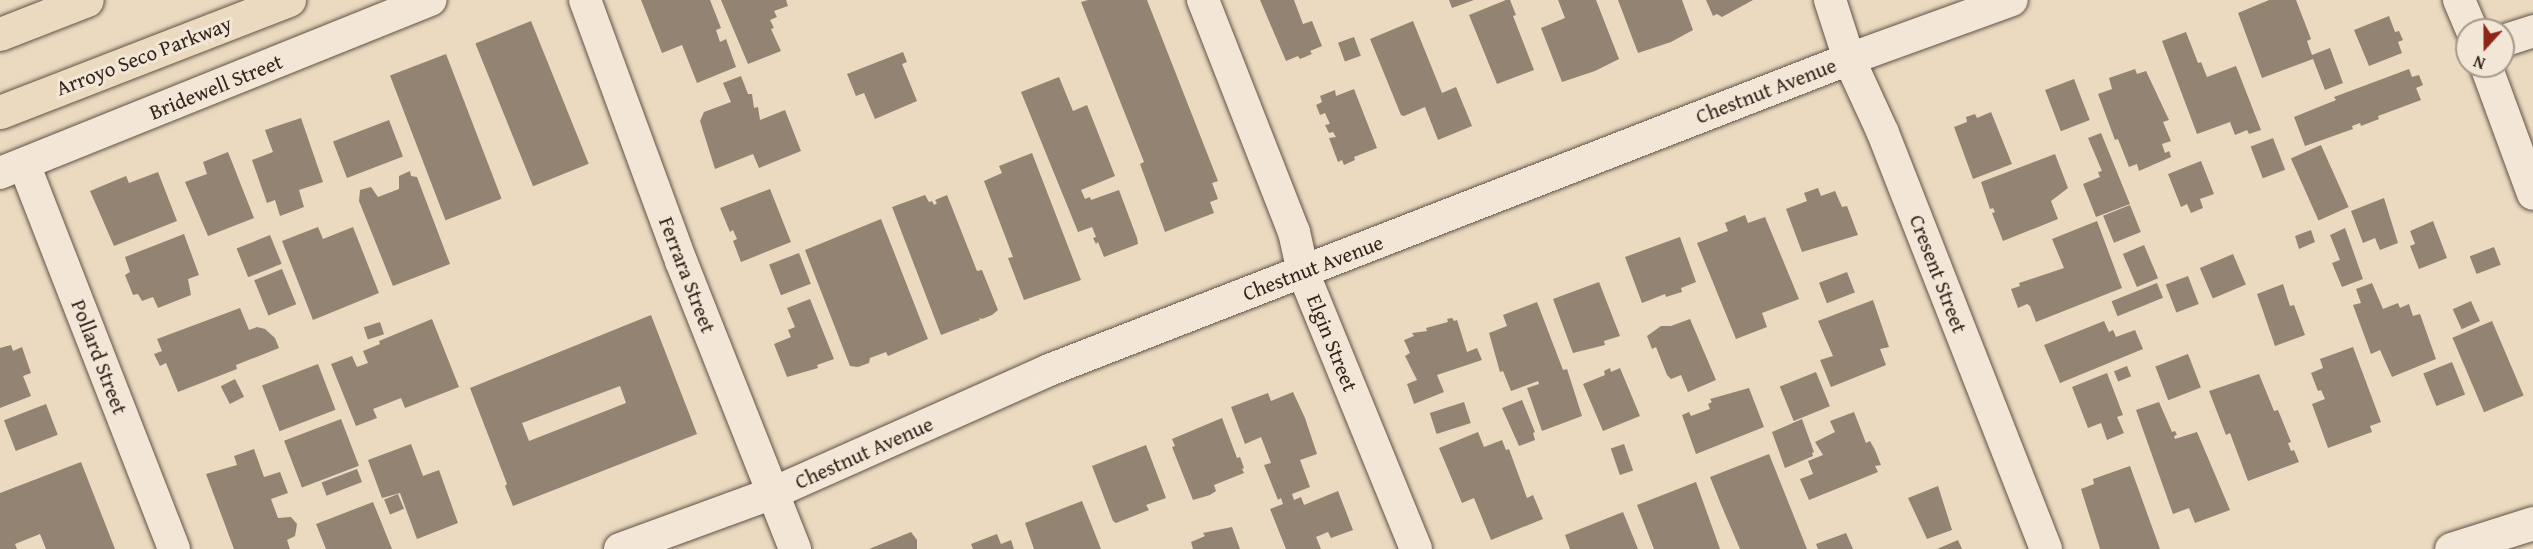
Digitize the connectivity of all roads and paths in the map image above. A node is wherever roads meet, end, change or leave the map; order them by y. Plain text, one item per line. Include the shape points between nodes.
1 (87, 0) edge
2 (289, 0) edge
3 (431, 0) edge
4 (585, 0) edge
5 (1203, 0) edge
6 (1830, 0) edge
7 (2012, 0) edge
8 (2458, 0) edge
9 (2466, 18) edge
10 (2533, 31) edge
11 (0, 34) edge
12 (2515, 37) edge
13 (1849, 59) junction
14 (2490, 78) edge
15 (0, 112) edge
16 (12, 169) edge
17 (2533, 194) edge
18 (1303, 272) junction
19 (773, 493) junction
20 (2533, 523) edge
21 (174, 549) edge
22 (620, 549) edge
23 (795, 549) edge
24 (1416, 549) edge
25 (2046, 549) edge
26 (2451, 549) edge

1 - 11 highway
2 - 15 highway, Arroyo Seco Parkway
3 - 16 street, Bridewell Street
4 - 19 street, Ferrara Street via 681,261
5 - 18 street, Elgin Street via 1294,232
6 - 13 street, Cresent Street
7 - 13 street, Chestnut Avenue
8 - 9 street
10 - 12 street
13 - 18 street, Chestnut Avenue
13 - 25 street, Cresent Street via 1883,133
14 - 17 street
16 - 21 street, Pollard Street
18 - 19 street, Chestnut Avenue via 1049,370
18 - 24 street, Elgin Street
19 - 22 street, Chestnut Avenue
19 - 23 street, Ferrara Street
20 - 26 street

